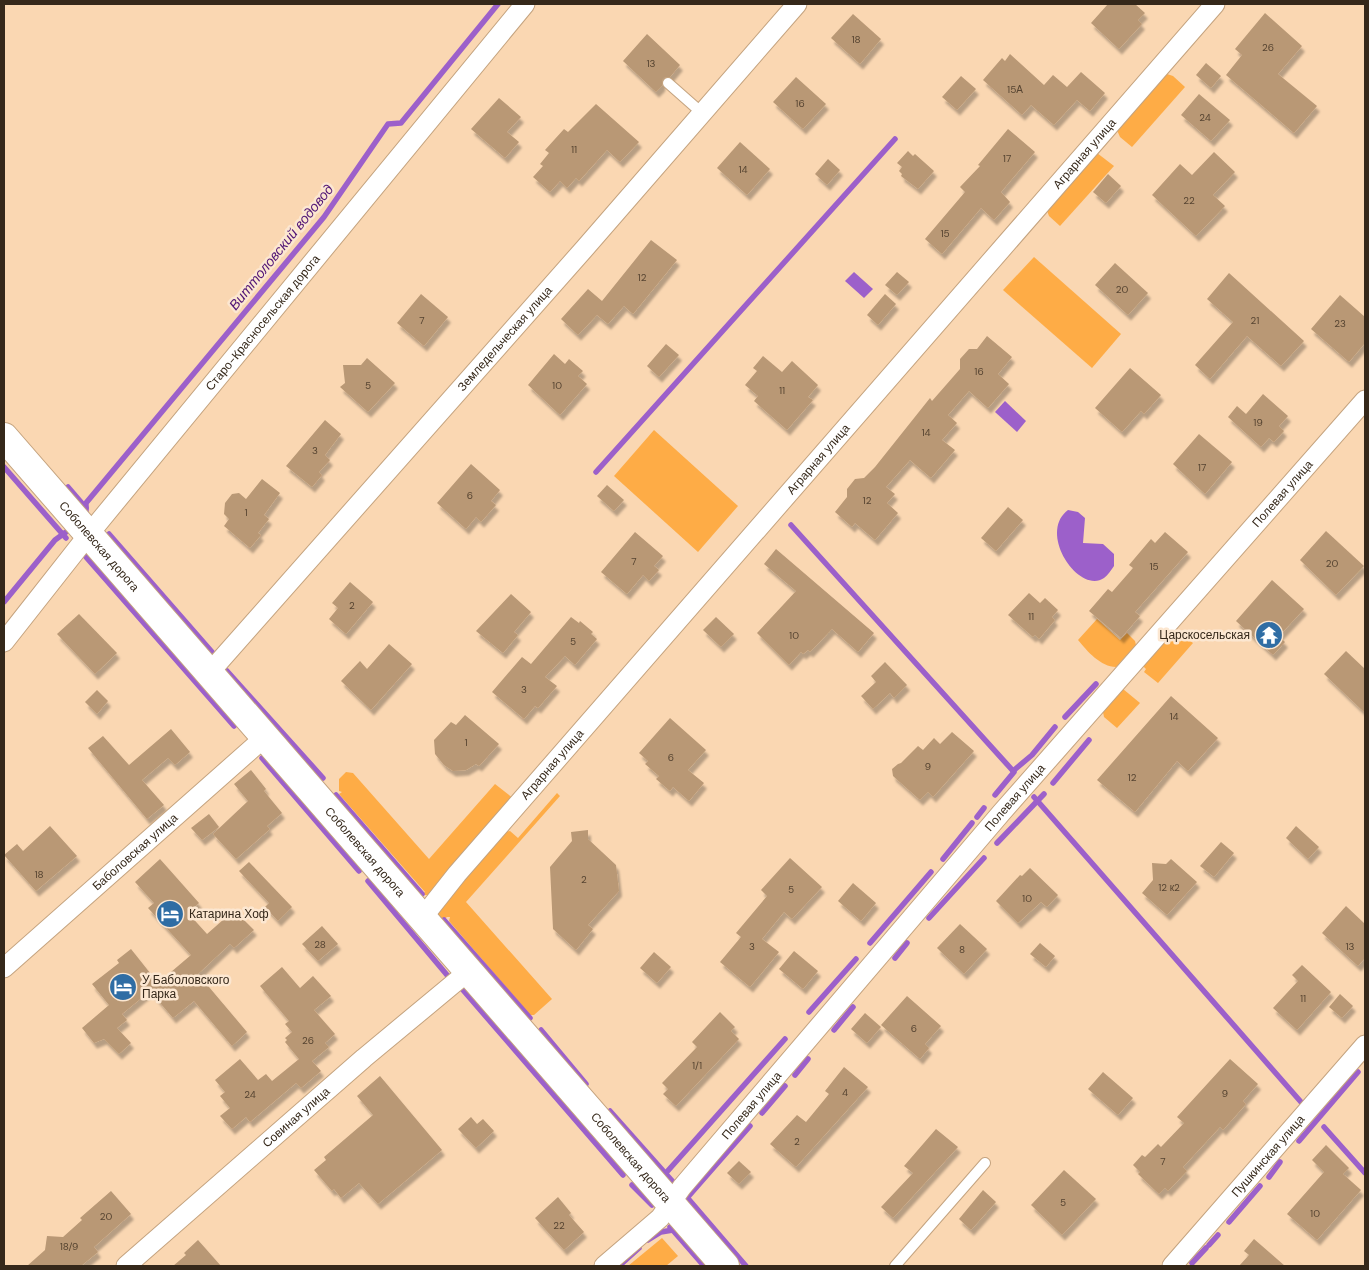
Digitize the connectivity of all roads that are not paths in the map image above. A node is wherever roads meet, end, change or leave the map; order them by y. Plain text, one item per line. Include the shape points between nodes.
1 (525, 4) edge
2 (797, 4) edge
3 (1215, 4) edge
4 (668, 83) dead end
5 (702, 113) junction
6 (1365, 400) edge
7 (4, 437) edge
8 (89, 534) junction
9 (4, 642) edge
10 (210, 672) junction
11 (266, 737) junction
12 (423, 917) junction
13 (4, 968) edge
14 (470, 970) junction
15 (1365, 1045) edge
16 (985, 1162) dead end
17 (670, 1203) junction
18 (126, 1266) edge
19 (604, 1266) edge
20 (725, 1266) edge
21 (895, 1266) edge
22 (1172, 1266) edge

1 - 8 street, Старо-Красносельская дорога
2 - 5 street, Земледельческая улица
3 - 12 street, Аграрная улица
4 - 5 lane
5 - 10 street, Земледельческая улица
6 - 17 street, Полевая улица via 1002,812
7 - 8 street, Соболевская дорога
8 - 9 street, Старо-Красносельская дорога
8 - 10 street, Соболевская дорога
10 - 11 street, Соболевская дорога
11 - 12 street, Соболевская дорога
11 - 13 street, Баболовская улица
12 - 14 street, Соболевская дорога
14 - 17 street, Соболевская дорога
14 - 18 street, Совиная улица
15 - 22 street, Пушкинская улица
16 - 21 lane
17 - 19 street, Полевая улица
17 - 20 street, Соболевская дорога

